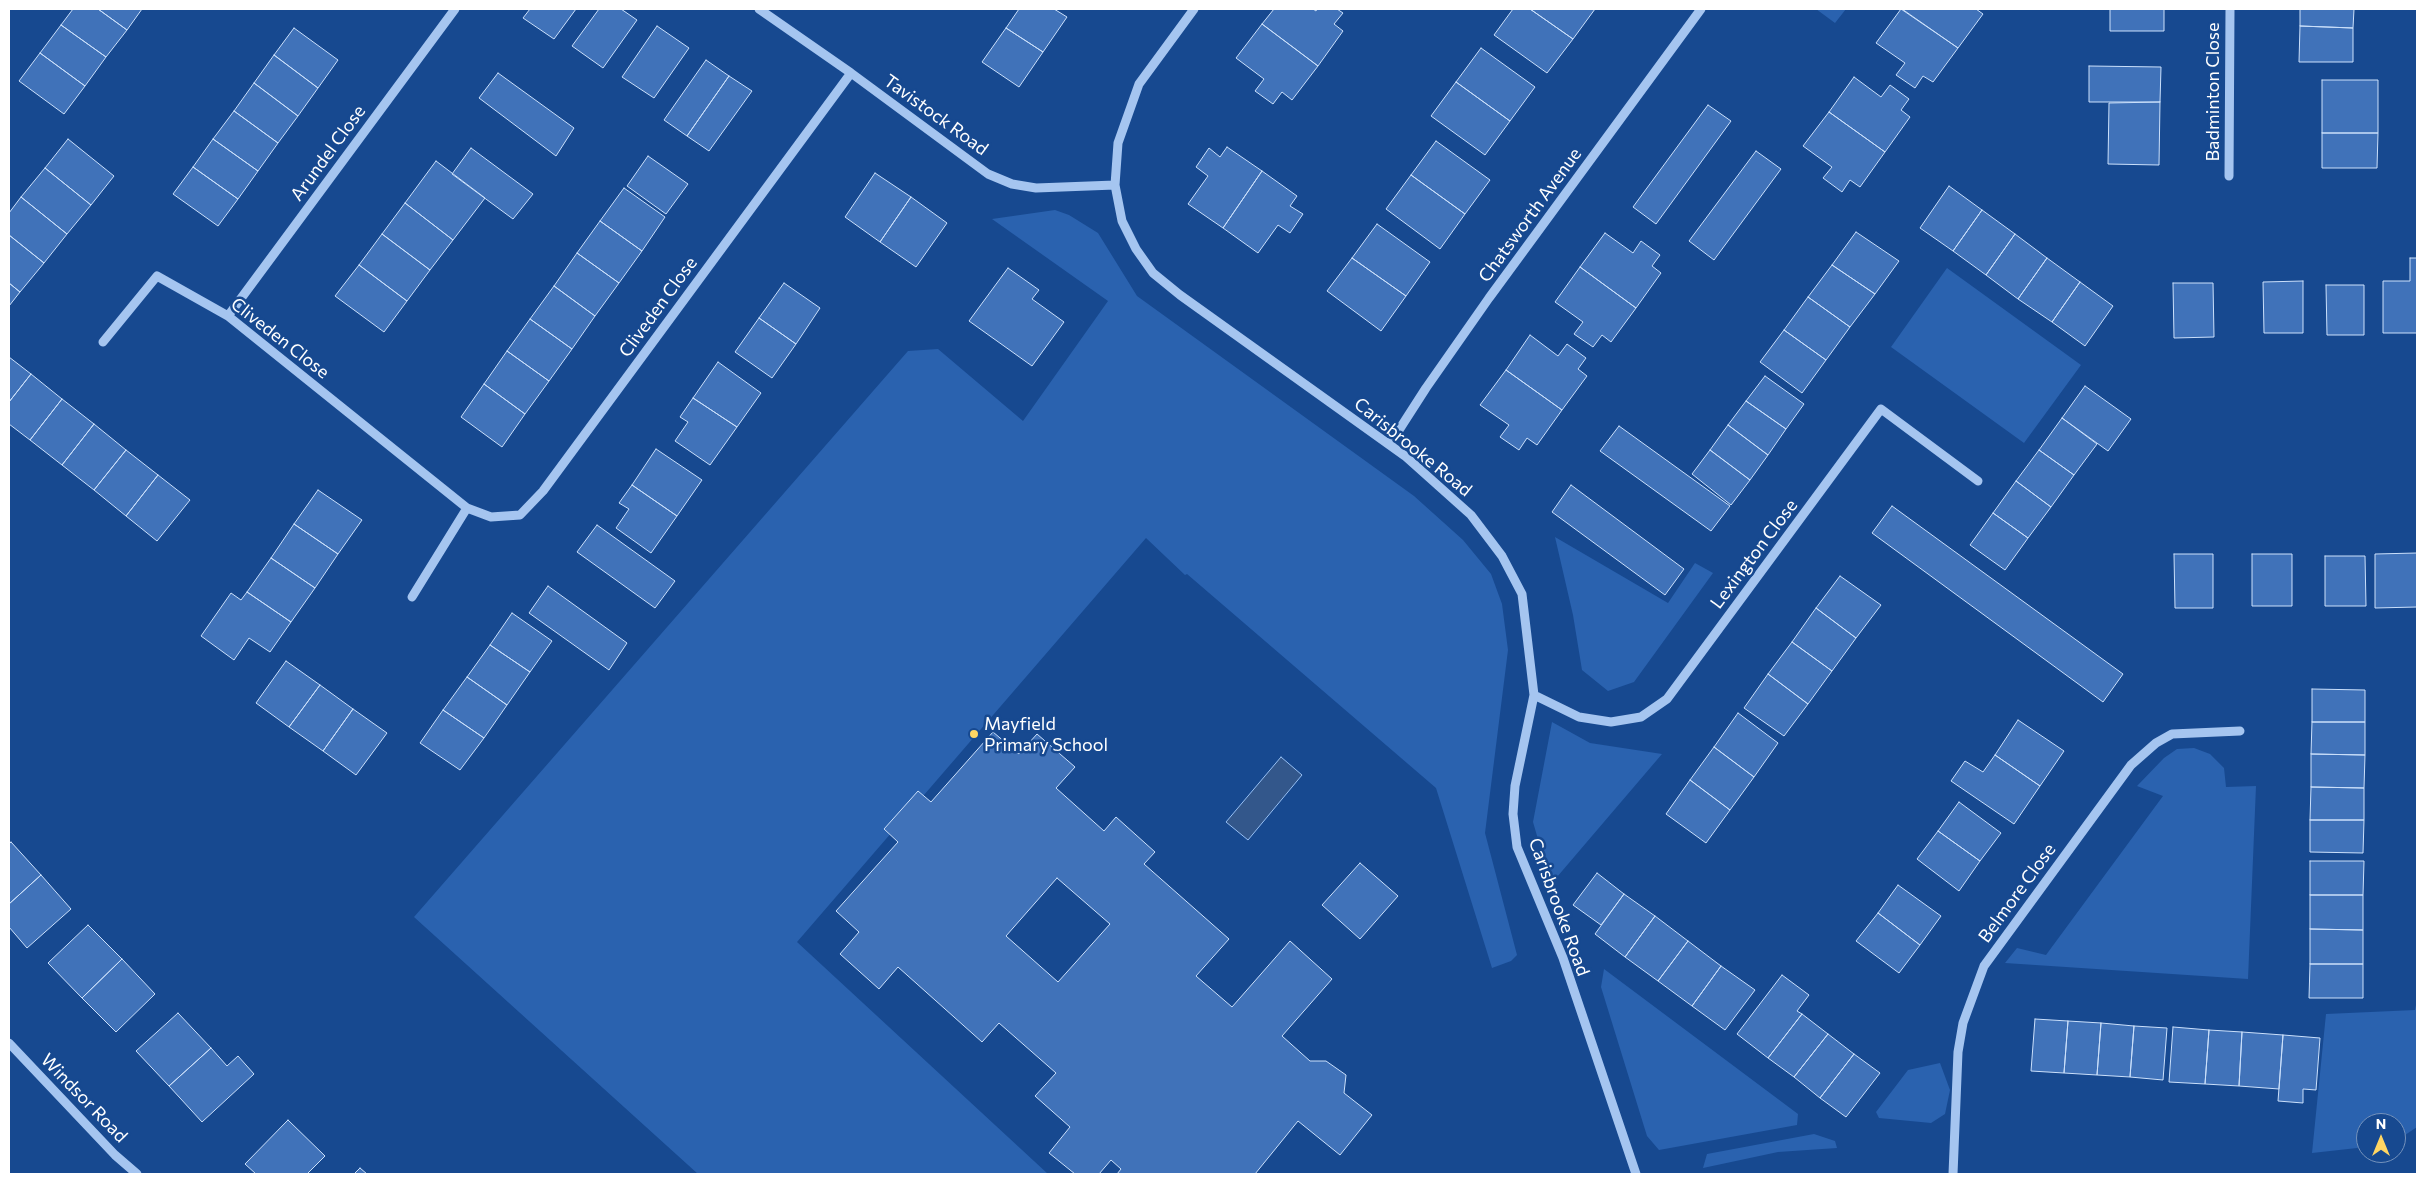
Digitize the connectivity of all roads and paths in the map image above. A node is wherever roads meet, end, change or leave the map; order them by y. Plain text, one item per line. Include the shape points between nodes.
1 (454, 9) edge
2 (759, 9) edge
3 (1194, 9) edge
4 (1701, 9) edge
5 (2230, 9) edge
6 (851, 73) junction
7 (2229, 176) dead end
8 (1115, 185) junction
9 (228, 316) junction
10 (103, 342) dead end
11 (1390, 444) junction
12 (1978, 481) dead end
13 (467, 508) junction
14 (412, 597) dead end
15 (1534, 695) junction
16 (2240, 731) dead end
17 (9, 1043) edge
18 (137, 1174) edge
19 (1636, 1174) edge
20 (1953, 1174) edge

1 - 9 street, Arundel Close
2 - 6 street, Tavistock Road
3 - 8 street, Carisbrooke Road via 1138,84 1118,143
4 - 11 street, Chatsworth Avenue via 1489,298
5 - 7 street, Badminton Close
6 - 8 street, Tavistock Road via 988,174 1036,188
6 - 13 street, Cliveden Close via 543,491 520,515 491,517
8 - 11 street, Carisbrooke Road via 1122,221 1153,273
9 - 10 street, Cliveden Close via 157,276
9 - 13 street, Cliveden Close
11 - 15 street, Carisbrooke Road via 1471,515 1502,556 1522,594
12 - 15 street, Lexington Close via 1882,409 1667,699 1641,717 1611,722 1579,717
13 - 14 street
15 - 19 street, Carisbrooke Road via 1515,786 1513,814 1517,847 1563,958
16 - 20 street, Belmore Close via 2172,734 2156,742 2131,765 1984,966 1963,1023 1958,1052
17 - 18 street, Windsor Road

